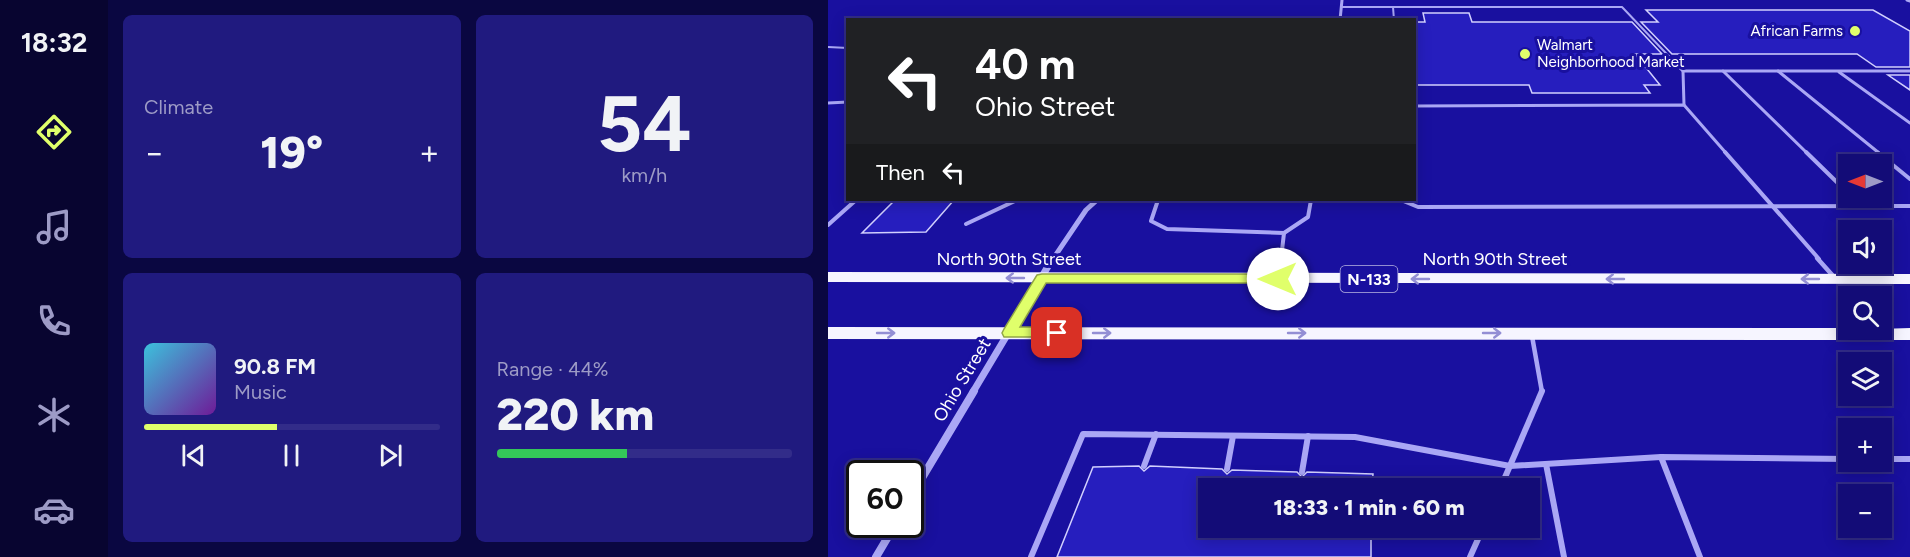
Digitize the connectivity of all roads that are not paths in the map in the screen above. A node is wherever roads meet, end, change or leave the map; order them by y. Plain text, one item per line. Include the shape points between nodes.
1 (1342, 0) edge
2 (1341, 7) junction
3 (1393, 7) junction
4 (1340, 18) edge
5 (1394, 18) edge
6 (828, 47) edge
7 (846, 48) edge
8 (1910, 70) edge
9 (1683, 71) junction
10 (1723, 71) junction
11 (1778, 71) junction
12 (1838, 71) junction
13 (846, 102) edge
14 (828, 103) edge
15 (1684, 105) junction
16 (1416, 106) edge
17 (1910, 123) edge
18 (1910, 179) edge
19 (1838, 183) edge
20 (855, 201) edge
21 (1015, 201) edge
22 (1096, 201) edge
23 (1158, 201) edge
24 (1311, 201) edge
25 (1403, 201) edge
26 (1772, 206) junction
27 (1838, 206) edge
28 (1892, 206) edge
29 (1910, 206) edge
30 (966, 224) dead end
31 (828, 225) edge
32 (1284, 233) junction
33 (828, 277) edge
34 (1042, 278) junction
35 (1278, 279) junction
36 (1836, 279) junction
37 (1910, 279) edge
38 (828, 333) edge
39 (1009, 333) junction
40 (1531, 333) junction
41 (1910, 334) edge
42 (1156, 434) junction
43 (1233, 436) junction
44 (1308, 436) junction
45 (1660, 457) junction
46 (1838, 459) edge
47 (1892, 459) edge
48 (1910, 459) edge
49 (1546, 464) junction
50 (1144, 466) dead end
51 (1510, 466) junction
52 (1227, 469) dead end
53 (1302, 472) dead end
54 (924, 475) edge
55 (1505, 478) edge
56 (887, 538) edge
57 (1479, 538) edge
58 (876, 557) edge
59 (1031, 557) edge
60 (1470, 557) edge
61 (1564, 557) edge
62 (1700, 557) edge

1 - 2 street
2 - 3 lane
2 - 4 street
3 - 5 lane
3 - 9 lane via 1622,8
6 - 7 lane
8 - 12 lane
9 - 10 lane
9 - 15 lane
10 - 11 lane
10 - 19 lane
11 - 12 lane
11 - 18 lane
12 - 17 lane
13 - 14 lane
15 - 16 lane
15 - 26 lane
20 - 31 lane
21 - 30 lane
22 - 34 street, Ohio Street via 1076,223
23 - 32 lane via 1151,221 1167,229
24 - 32 lane via 1308,217
25 - 26 lane via 1418,207
26 - 27 lane
26 - 36 lane
28 - 29 lane
32 - 35 lane
34 -> 33 main road, North 90th Street / N-133
34 - 35 main road, North 90th Street / N-133
34 - 39 street, Ohio Street
36 -> 35 main road, North 90th Street / N-133
36 - 37 main road, North 90th Street / N-133
38 -> 39 main road
39 -> 40 main road
39 - 54 street, Ohio Street
40 - 41 main road
40 - 51 lane via 1542,393
42 - 43 lane
42 - 50 lane
42 - 59 lane via 1083,434
43 - 44 lane
43 - 52 lane
44 - 51 lane via 1355,437
44 - 53 lane
45 - 46 lane
45 - 49 lane
45 - 62 lane
47 - 48 lane
49 - 51 lane
49 - 61 lane
51 - 55 lane
56 - 58 street
57 - 60 lane

